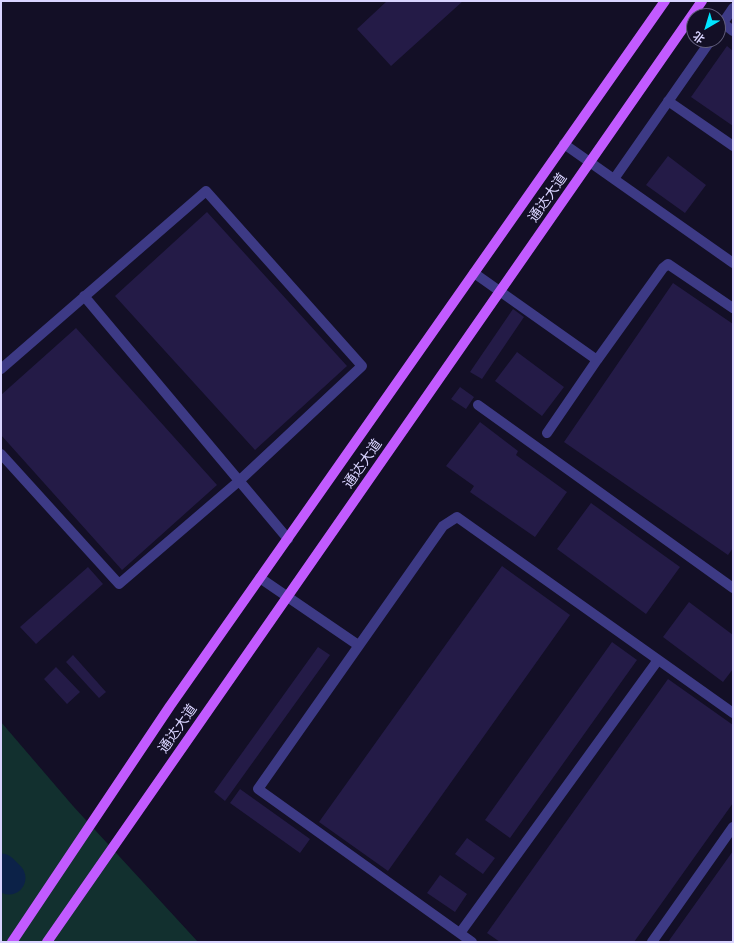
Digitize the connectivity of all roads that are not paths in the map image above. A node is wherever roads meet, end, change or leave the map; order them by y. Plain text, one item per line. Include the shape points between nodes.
1 (665, 1) edge
2 (702, 1) edge
3 (733, 8) edge
4 (726, 18) edge
5 (705, 48) edge
6 (668, 101) junction
7 (564, 144) junction
8 (733, 146) edge
9 (590, 162) junction
10 (614, 179) junction
11 (733, 263) edge
12 (474, 273) junction
13 (500, 292) junction
14 (84, 296) junction
15 (733, 308) edge
16 (597, 360) junction
17 (1, 369) edge
18 (478, 405) dead end
19 (547, 432) dead end
20 (1, 454) edge
21 (239, 481) junction
22 (288, 539) junction
23 (260, 578) junction
24 (733, 588) edge
25 (288, 596) junction
26 (358, 645) junction
27 (658, 660) junction
28 (733, 713) edge
29 (733, 827) edge
30 (460, 933) junction
31 (12, 942) edge
32 (47, 942) edge
33 (472, 942) edge
34 (652, 942) edge

1 - 7 main road, 通达大道
2 - 9 main road, 通达大道
3 - 4 lane
5 - 6 lane
6 - 8 lane
6 - 10 lane
7 - 9 lane
7 - 12 main road, 通达大道
9 - 10 lane
9 - 13 main road, 通达大道
10 - 11 lane
12 - 13 lane
12 - 22 main road, 通达大道
13 - 16 lane
13 - 25 main road, 通达大道
14 - 17 lane
14 - 21 lane
14 - 21 lane via 206,191 362,366
15 - 16 lane via 668,264
16 - 19 lane
18 - 24 lane
20 - 21 lane via 119,584
21 - 22 lane
22 - 23 main road, 通达大道
23 - 25 lane
23 - 31 main road, 通达大道 via 170,706
25 - 26 lane
25 - 32 main road, 通达大道
26 - 27 lane via 444,526 457,517
26 - 30 lane via 258,790
27 - 28 lane
27 - 30 lane
29 - 34 lane
30 - 33 lane

